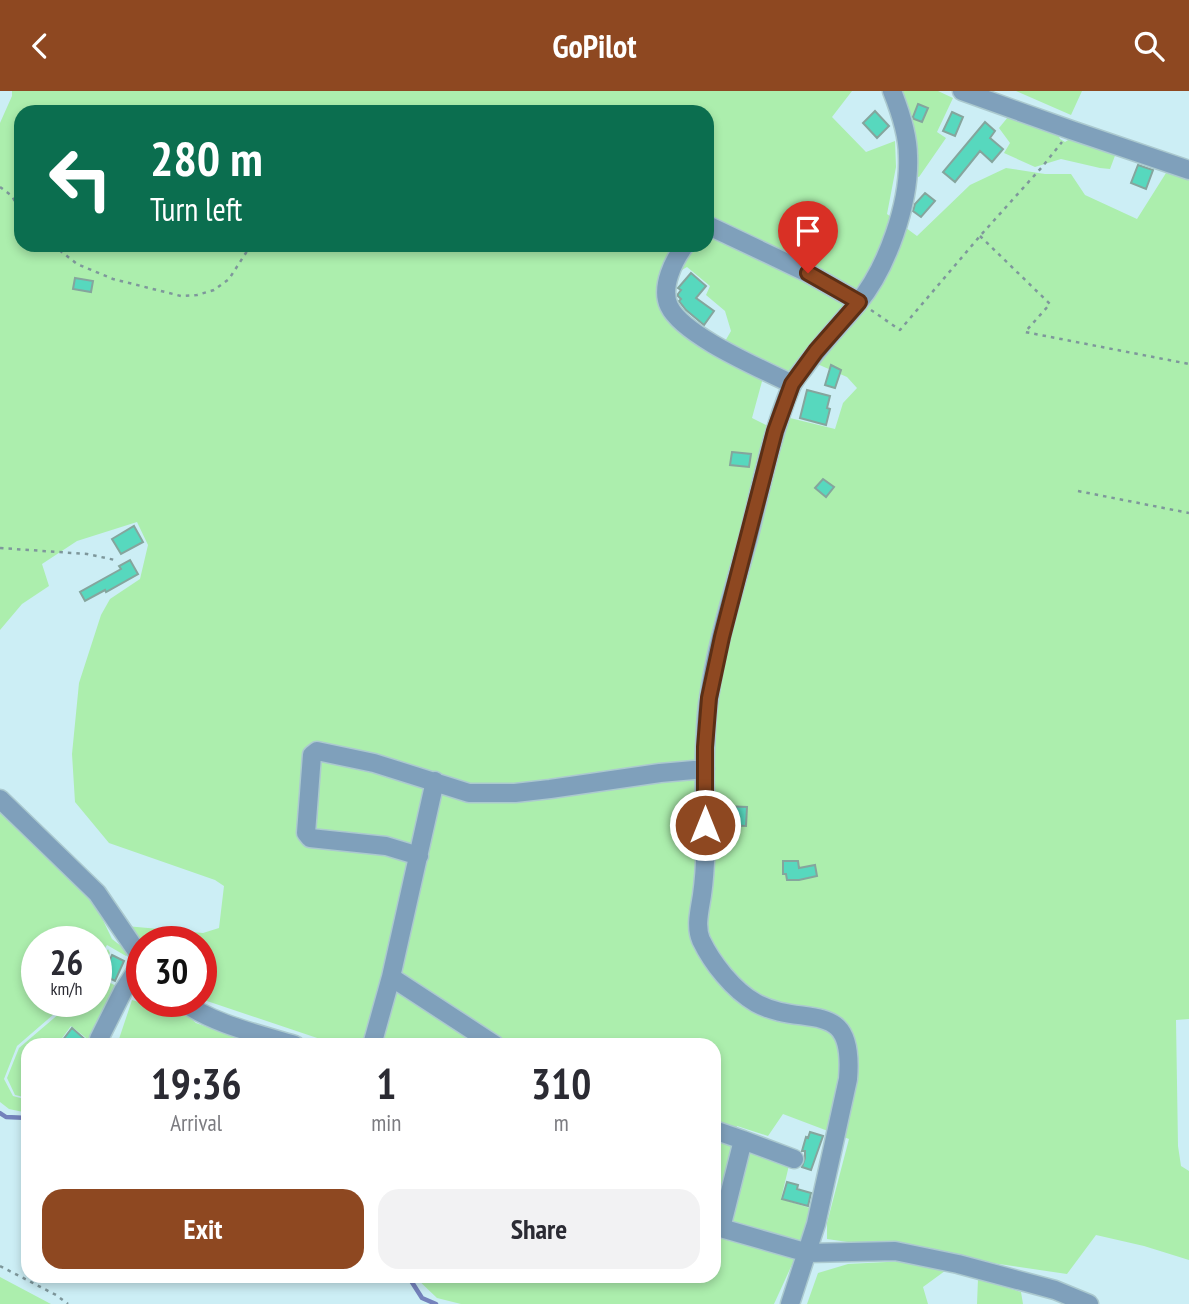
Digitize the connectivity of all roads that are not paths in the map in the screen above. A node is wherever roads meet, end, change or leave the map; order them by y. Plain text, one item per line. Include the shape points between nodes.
1 (892, 91) edge
2 (961, 91) edge
3 (1189, 170) edge
4 (714, 227) edge
5 (680, 252) edge
6 (859, 302) junction
7 (792, 384) junction
8 (705, 769) junction
9 (435, 781) junction
10 (0, 799) edge
11 (419, 856) junction
12 (126, 937) edge
13 (391, 977) junction
14 (126, 986) edge
15 (212, 1017) edge
16 (100, 1038) edge
17 (272, 1038) edge
18 (374, 1038) edge
19 (484, 1038) edge
20 (721, 1132) edge
21 (743, 1140) junction
22 (794, 1159) dead end
23 (721, 1217) edge
24 (721, 1228) edge
25 (808, 1253) junction
26 (790, 1304) edge
27 (1089, 1304) edge

1 - 6 street via 909,156 906,192 897,229
2 - 3 street
4 - 6 street
5 - 7 street via 666,294 676,316 700,337
6 - 7 street
7 - 8 street via 775,431 722,637 709,698
8 - 9 street via 515,793 470,793
8 - 25 street via 700,938 738,991 758,1004 825,1019 839,1028 847,1044 848,1079
9 - 11 street
9 - 11 street via 374,763 317,751 312,755 306,833 310,838 386,846
10 - 12 street via 97,893
11 - 13 street
13 - 18 street
13 - 19 street
14 - 16 street
15 - 17 street
20 - 21 street
21 - 22 street
21 - 23 street
24 - 25 street
25 - 26 street
25 - 27 street via 895,1251 1055,1290

